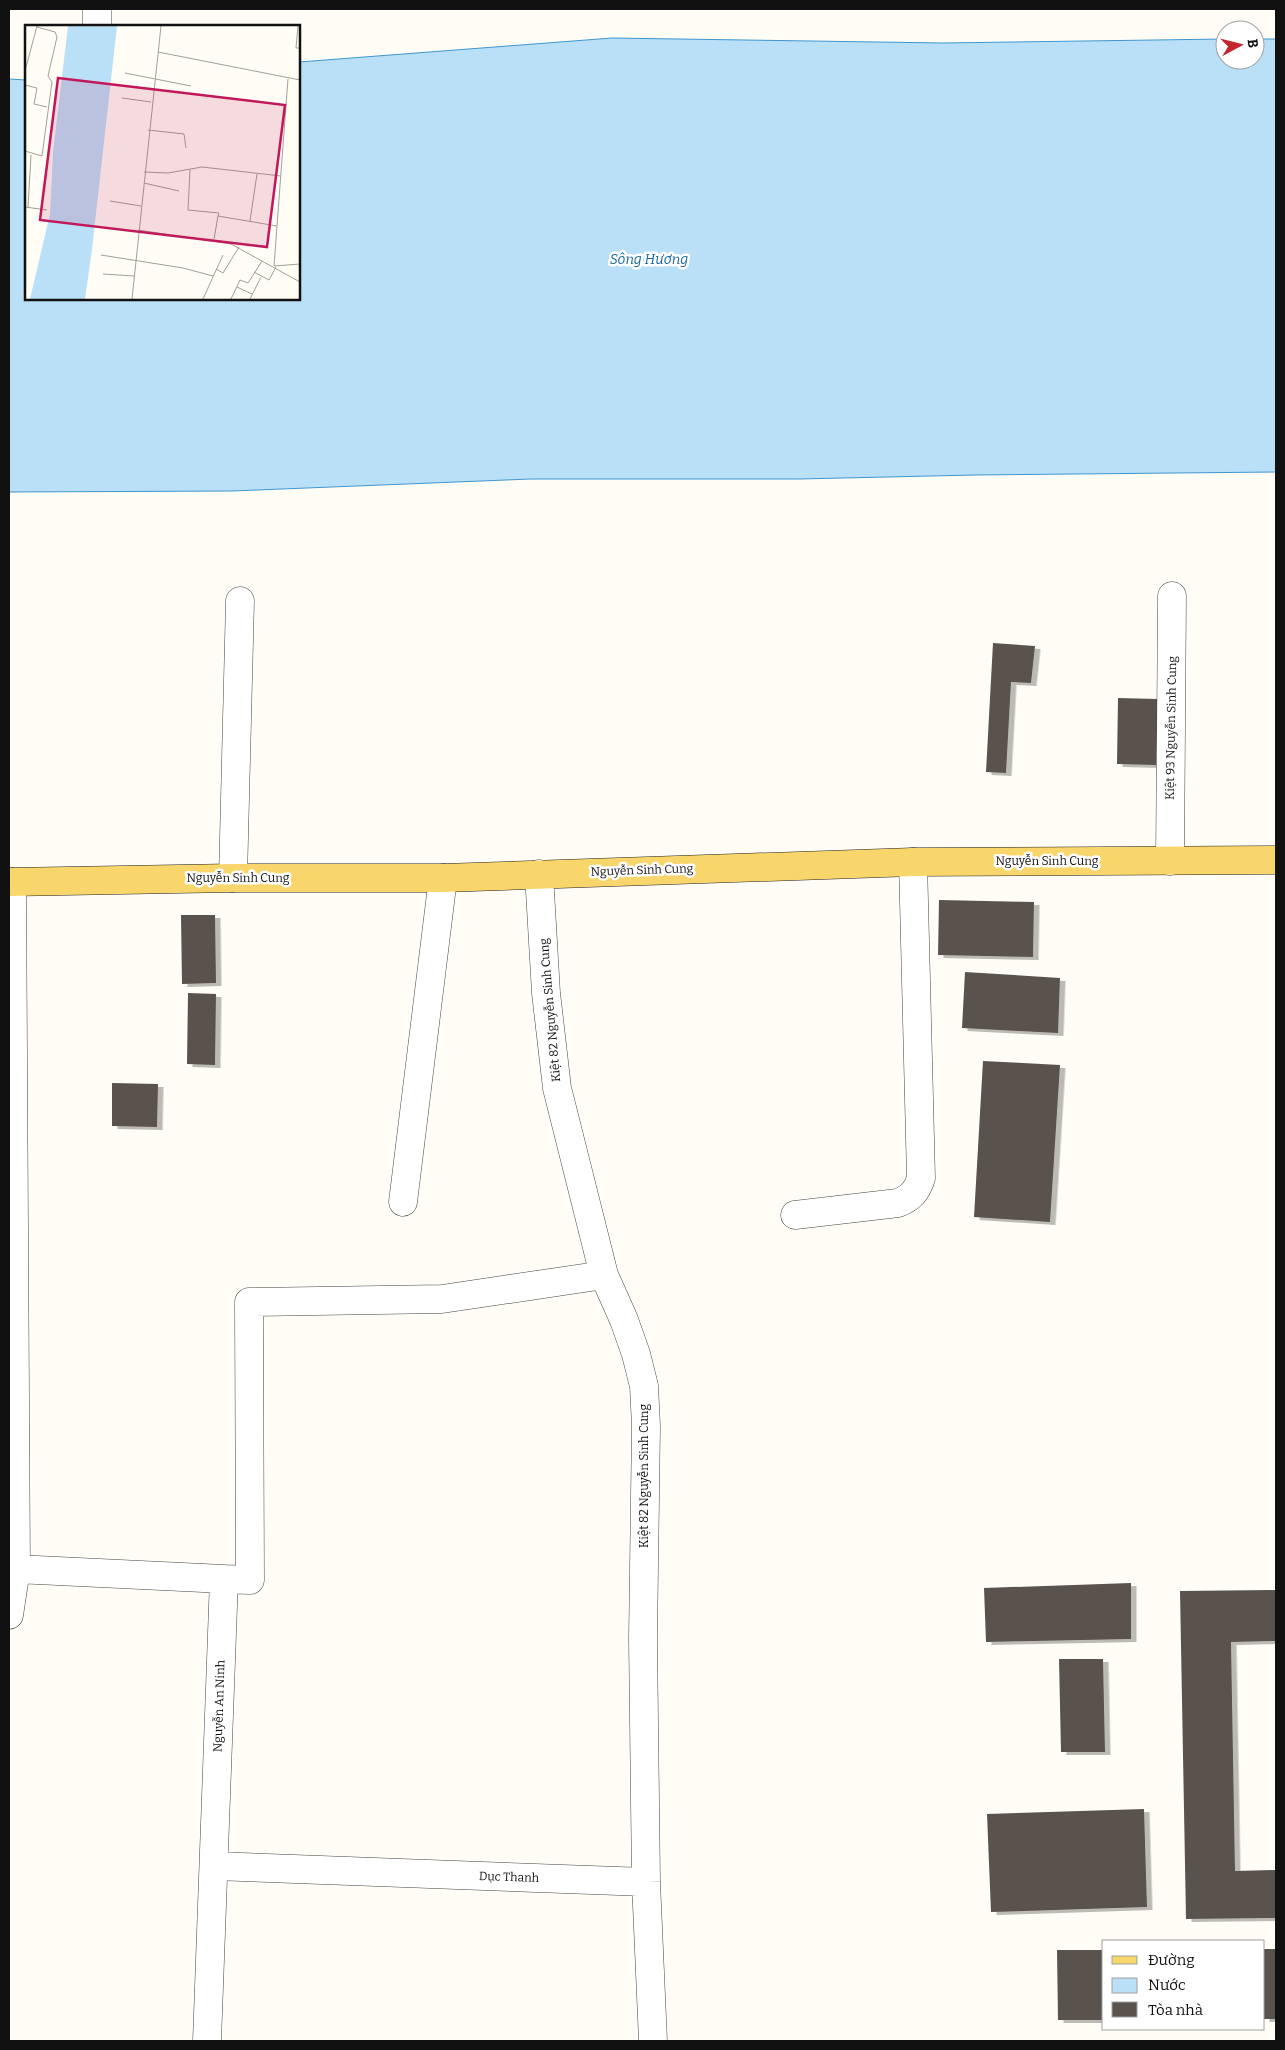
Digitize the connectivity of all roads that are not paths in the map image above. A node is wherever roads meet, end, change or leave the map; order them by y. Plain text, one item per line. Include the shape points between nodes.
1 (97, 9) edge
2 (97, 25) edge
3 (1172, 596) dead end
4 (240, 601) dead end
5 (1276, 860) edge
6 (1170, 861) junction
7 (913, 862) junction
8 (539, 874) junction
9 (233, 878) junction
10 (443, 878) junction
11 (10, 882) edge
12 (403, 1202) dead end
13 (795, 1215) dead end
14 (604, 1275) junction
15 (16, 1569) junction
16 (224, 1579) junction
17 (9, 1615) edge
18 (214, 1866) junction
19 (646, 1882) junction
20 (207, 2041) edge
21 (653, 2041) edge

1 - 2 street
3 - 6 street, Kiệt 93 Nguyễn Sinh Cung
4 - 9 street
5 - 6 main road, Nguyễn Sinh Cung
6 - 7 main road, Nguyễn Sinh Cung
7 - 8 main road, Nguyễn Sinh Cung
7 - 13 street via 921,1178 911,1196 898,1203
8 - 10 main road, Nguyễn Sinh Cung
8 - 14 street, Kiệt 82 Nguyễn Sinh Cung via 546,993 557,1088
9 - 10 main road, Nguyễn Sinh Cung
9 - 11 main road, Nguyễn Sinh Cung
10 - 12 street
11 - 15 street
14 - 16 street via 442,1299 249,1302 250,1580
14 - 19 street, Kiệt 82 Nguyễn Sinh Cung via 636,1354 644,1394
15 - 16 street
15 - 17 street
16 - 18 street, Nguyễn An Ninh
18 - 19 street, Dục Thanh
18 - 20 street, Nguyễn An Ninh
19 - 21 street

